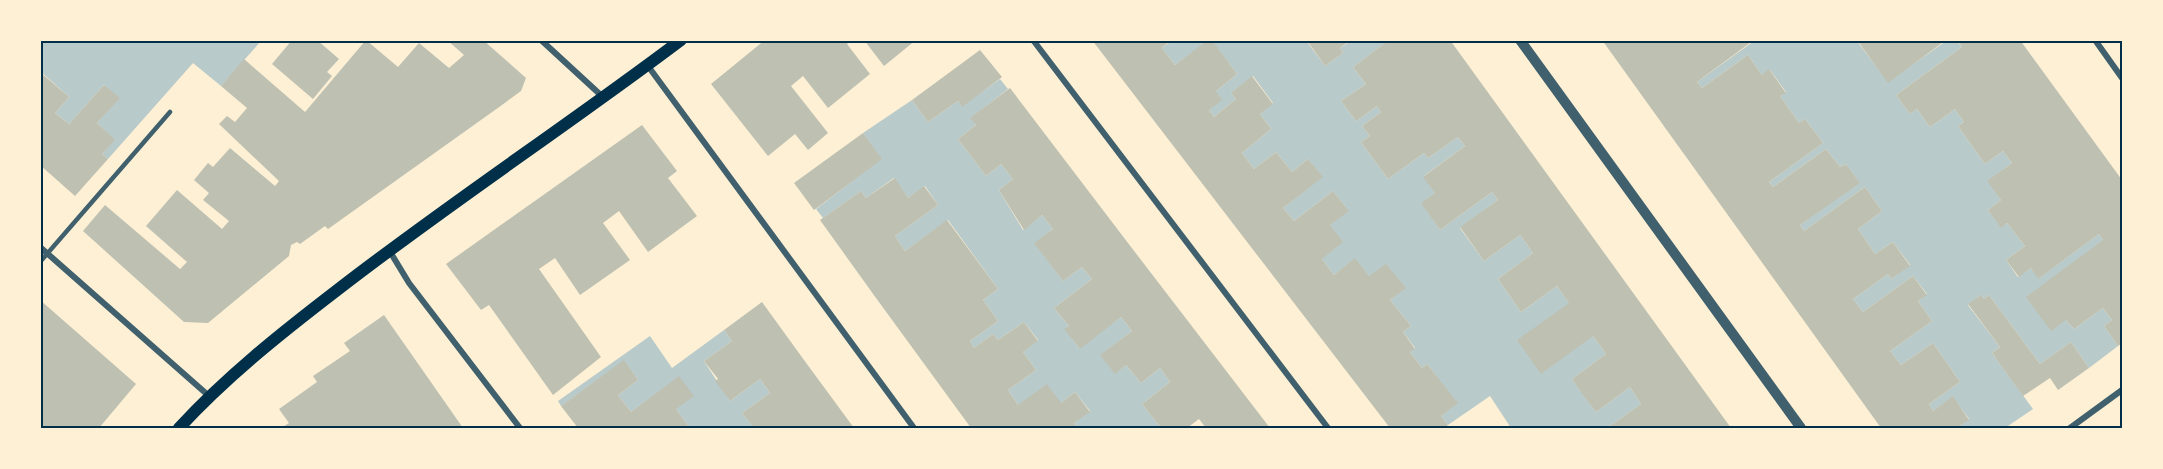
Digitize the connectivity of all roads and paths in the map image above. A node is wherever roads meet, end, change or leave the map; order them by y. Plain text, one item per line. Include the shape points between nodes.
1 (541, 40) edge
2 (681, 40) edge
3 (1033, 40) edge
4 (1520, 40) edge
5 (2095, 40) edge
6 (648, 66) junction
7 (2122, 78) edge
8 (604, 98) junction
9 (170, 112) dead end
10 (40, 247) edge
11 (388, 250) junction
12 (48, 253) junction
13 (40, 262) edge
14 (2122, 390) edge
15 (209, 396) junction
16 (179, 429) edge
17 (520, 429) edge
18 (914, 429) edge
19 (1328, 429) edge
20 (1801, 429) edge
21 (2070, 429) edge

1 - 8 street
2 - 6 main road
3 - 19 street
4 - 20 street
5 - 7 street
6 - 8 main road
6 - 18 street
8 - 11 main road
9 - 12 lane
10 - 12 street
11 - 15 main road via 279,335
11 - 17 street
12 - 13 lane
12 - 15 street
14 - 21 street
15 - 16 main road

